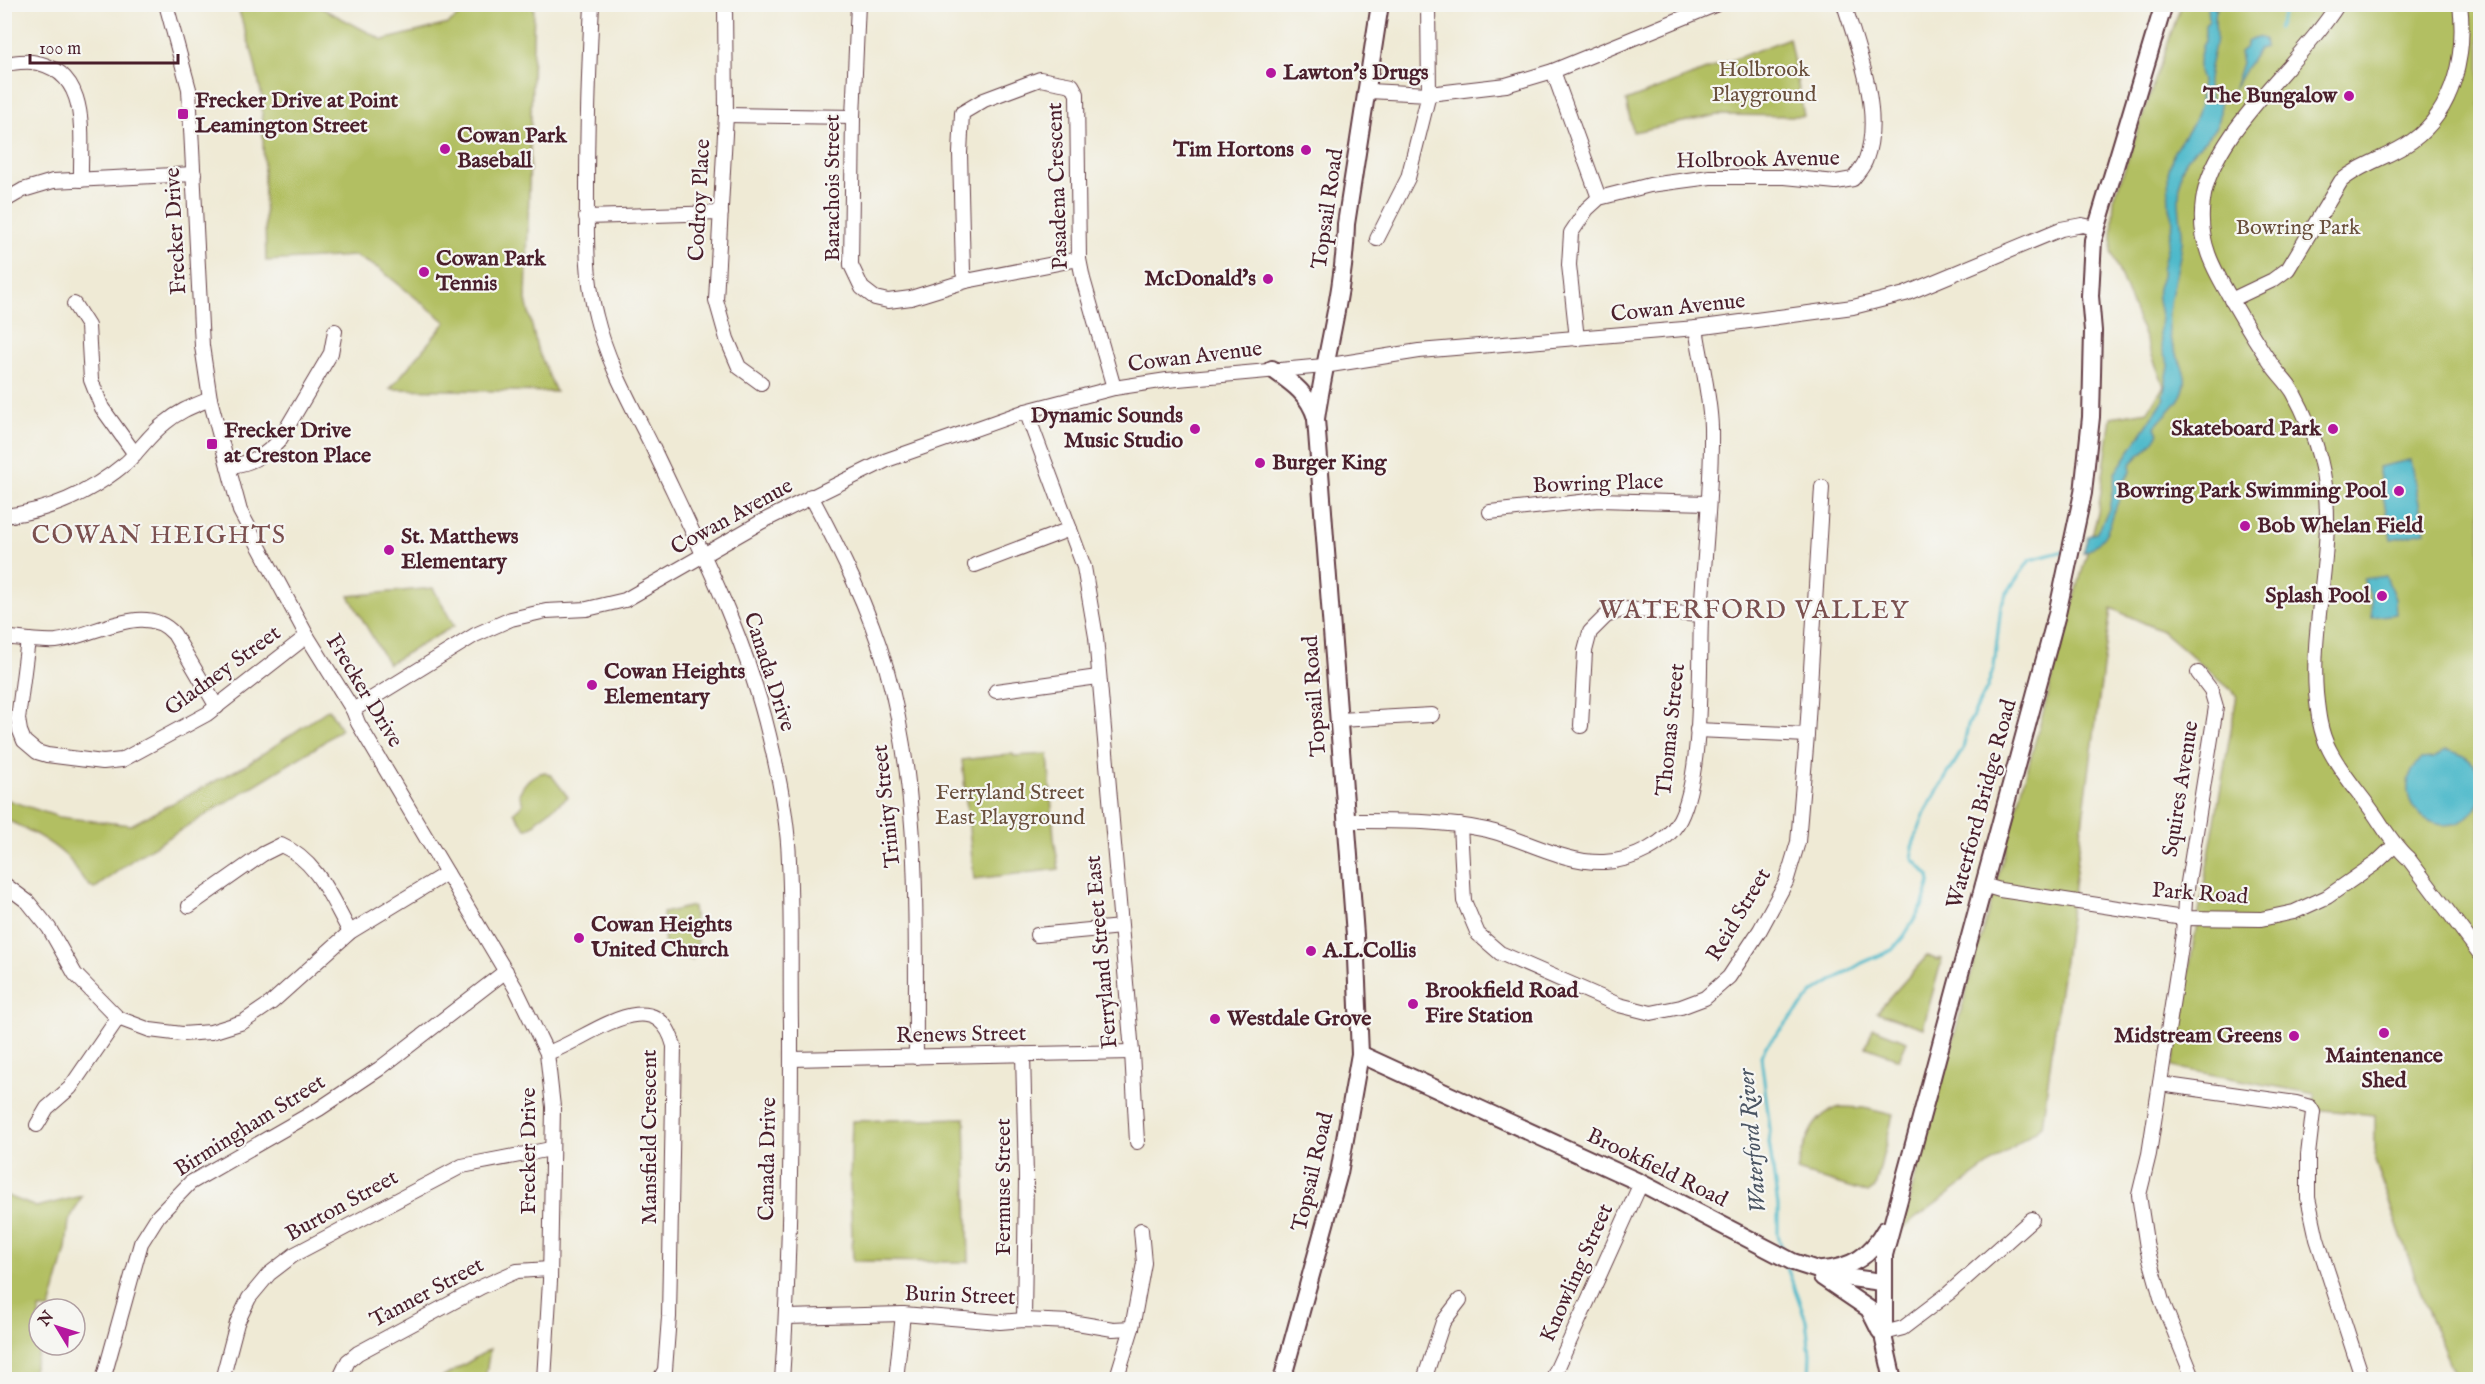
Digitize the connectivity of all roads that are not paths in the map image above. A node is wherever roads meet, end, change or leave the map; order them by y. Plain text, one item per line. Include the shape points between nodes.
1 (166, 4) edge
2 (592, 4) edge
3 (725, 4) edge
4 (858, 4) edge
5 (1380, 4) edge
6 (1428, 4) edge
7 (1717, 4) edge
8 (1844, 4) edge
9 (2164, 4) edge
10 (2338, 4) edge
11 (2460, 4) edge
12 (4, 64) edge
13 (1553, 71) junction
14 (1368, 91) junction
15 (1429, 94) junction
16 (726, 115) junction
17 (853, 117) junction
18 (195, 174) junction
19 (81, 180) junction
20 (1599, 198) junction
21 (4, 201) edge
22 (721, 213) junction
23 (586, 217) junction
24 (2096, 228) junction
25 (1377, 239) dead end
26 (1079, 259) junction
27 (966, 281) junction
28 (74, 304) dead end
29 (2233, 304) junction
30 (1696, 328) junction
31 (335, 331) dead end
32 (1577, 339) junction
33 (1324, 366) junction
34 (1272, 369) junction
35 (761, 383) dead end
36 (1114, 388) junction
37 (210, 399) junction
38 (1026, 411) junction
39 (1316, 419) junction
40 (135, 454) junction
41 (228, 466) junction
42 (1822, 487) dead end
43 (811, 496) junction
44 (1708, 503) junction
45 (1490, 512) dead end
46 (4, 516) edge
47 (1070, 529) junction
48 (704, 555) junction
49 (975, 565) dead end
50 (1701, 615) junction
51 (307, 636) junction
52 (4, 637) edge
53 (28, 640) junction
54 (2198, 673) dead end
55 (1098, 677) junction
56 (996, 691) dead end
57 (217, 707) junction
58 (353, 710) junction
59 (1432, 715) dead end
60 (1339, 720) junction
61 (1581, 726) dead end
62 (1697, 730) junction
63 (1807, 735) junction
64 (1347, 820) junction
65 (1460, 825) junction
66 (2394, 846) junction
67 (447, 873) junction
68 (4, 884) edge
69 (1983, 885) junction
70 (189, 906) dead end
71 (2184, 918) junction
72 (1121, 927) junction
73 (350, 932) junction
74 (1037, 935) dead end
75 (2481, 954) edge
76 (506, 971) junction
77 (118, 1018) junction
78 (1132, 1052) junction
79 (547, 1053) junction
80 (1023, 1054) junction
81 (1360, 1054) junction
82 (916, 1058) junction
83 (791, 1059) junction
84 (2160, 1084) junction
85 (37, 1125) dead end
86 (1137, 1142) dead end
87 (550, 1149) junction
88 (1641, 1183) junction
89 (1892, 1218) junction
90 (2032, 1219) dead end
91 (1141, 1230) dead end
92 (549, 1269) junction
93 (1812, 1269) junction
94 (1882, 1282) junction
95 (1460, 1300) dead end
96 (903, 1314) junction
97 (786, 1317) junction
98 (1024, 1320) junction
99 (1132, 1328) junction
100 (1884, 1336) junction
101 (103, 1380) edge
102 (222, 1380) edge
103 (339, 1380) edge
104 (544, 1380) edge
105 (659, 1380) edge
106 (782, 1380) edge
107 (896, 1380) edge
108 (1116, 1380) edge
109 (1282, 1380) edge
110 (1424, 1380) edge
111 (1552, 1380) edge
112 (1893, 1380) edge
113 (2194, 1380) edge
114 (2363, 1380) edge

1 - 18 street, Frecker Drive via 189,89
2 - 23 street, Canada Drive
3 - 16 street, Codroy Place
4 - 17 street, Barachois Street
5 - 14 main road, Topsail Road
6 - 15 street
7 - 13 street
8 - 20 street, Holbrook Avenue via 1871,100 1871,141 1866,161 1853,178 1836,182 1710,177 1650,185
9 - 24 main road, Waterford Bridge Road
10 - 29 street via 2215,159 2201,221 2206,252
11 - 29 street via 2461,59 2442,108 2411,142 2341,181 2288,269
12 - 19 street via 32,62 53,68 68,80 77,97 80,117
13 - 15 street via 1506,85
13 - 20 street
14 - 15 street
14 - 33 main road, Topsail Road via 1346,224 1345,260
15 - 25 street via 1408,178
16 - 17 street
16 - 22 street, Codroy Place
17 - 27 street, Barachois Street via 851,265 862,288 875,298 888,301
18 - 19 street
18 - 37 street, Frecker Drive via 202,346
19 - 21 street via 53,181 23,190
20 - 32 street via 1571,233 1569,265
22 - 23 street
22 - 35 street, Codroy Place via 716,300 739,367
23 - 48 street, Canada Drive via 588,269 596,316 613,369
24 - 30 street, Cowan Avenue via 2082,225 2061,229 1882,301
24 - 69 main road, Waterford Bridge Road via 2102,298 2093,331 2091,417 2083,493 2057,614
26 - 27 street, Barachois Street
26 - 27 street, Pasadena Crescent via 1077,94 1072,85 1040,79 984,100 962,113
26 - 36 street, Pasadena Crescent
28 - 40 street via 88,326 91,380 102,408
29 - 66 street via 2255,342 2291,389 2319,457 2327,502 2314,664 2318,720 2328,748 2385,827
30 - 32 street, Cowan Avenue
30 - 44 street, Thomas Street via 1711,425
31 - 41 street via 332,353 279,441 268,452
32 - 33 street, Cowan Avenue via 1419,351
33 - 34 street, Cowan Avenue
33 - 39 main road, Topsail Road
34 - 36 street, Cowan Avenue
34 - 39 main road via 1303,393
36 - 38 street, Cowan Avenue
37 - 40 street via 183,409
37 - 41 street, Frecker Drive
38 - 43 street, Cowan Avenue via 887,460
38 - 47 street, Ferryland Street East
39 - 60 main road, Topsail Road
40 - 46 street via 95,487 62,503
41 - 51 street, Frecker Drive via 240,511
42 - 63 street, Reid Street
43 - 48 street, Cowan Avenue
43 - 82 street, Trinity Street via 854,582 886,667 905,756 917,897
44 - 45 street, Bowring Place via 1598,500
44 - 50 street, Thomas Street
47 - 49 street
47 - 55 street, Ferryland Street East via 1084,567 1096,637
48 - 58 street, Cowan Avenue via 625,600 511,619 476,635
48 - 83 street, Canada Drive via 749,665 781,794 789,858
50 - 61 street via 1624,609 1606,616 1590,632 1585,651
50 - 62 street, Thomas Street
51 - 57 street, Gladney Street
51 - 58 street, Frecker Drive
52 - 53 street
53 - 57 street via 60,640 135,619 153,619 174,634
53 - 57 street, Gladney Street via 18,724 28,745 42,754 103,762 122,760
54 - 71 street, Squires Avenue via 2211,690 2216,707
55 - 56 street
55 - 72 street, Ferryland Street East
58 - 67 street, Frecker Drive
59 - 60 street
60 - 64 main road, Topsail Road
62 - 63 street
62 - 65 street, Thomas Street via 1689,797 1665,838 1647,850 1605,862 1578,860 1516,838
63 - 65 street, Reid Street via 1798,842 1786,882 1729,976 1705,998 1681,1007 1651,1013 1618,1005 1500,953 1478,934 1464,901
64 - 65 street, Thomas Street
64 - 81 main road, Topsail Road
66 - 71 street, Park Road via 2327,897 2294,912 2261,919
66 - 75 street via 2408,858
67 - 73 street
67 - 76 street, Frecker Drive
68 - 77 street via 28,902 49,928 75,974
69 - 71 street, Park Road
69 - 89 main road, Waterford Bridge Road
70 - 73 street via 281,845 297,852 311,865
71 - 84 street, Squires Avenue
72 - 74 street
72 - 78 street, Ferryland Street East
73 - 77 street via 271,1003 243,1022 211,1032 182,1034 150,1030
76 - 79 street, Frecker Drive
76 - 101 street, Birmingham Street via 379,1069 319,1109 190,1183 158,1216 141,1243
77 - 85 street via 70,1088 47,1108
78 - 80 street, Renews Street
78 - 86 street, Ferryland Street East
79 - 87 street, Frecker Drive via 553,1107
79 - 105 street, Mansfield Crescent via 564,1048 620,1017 645,1014 661,1020 670,1031 674,1046 669,1317 664,1370
80 - 82 street, Renews Street
80 - 98 street, Fermuse Street
81 - 88 main road, Brookfield Road
81 - 109 main road, Topsail Road via 1339,1173
82 - 83 street, Renews Street
83 - 97 street, Canada Drive
84 - 113 street, Squires Avenue via 2139,1195 2147,1248 2162,1300
84 - 114 street via 2310,1107 2313,1112 2308,1198 2317,1239
87 - 92 street, Frecker Drive
87 - 102 street, Burton Street via 462,1166 295,1254 269,1274 249,1298 237,1323
88 - 93 main road, Brookfield Road
88 - 111 street, Knowling Street
89 - 93 main road via 1872,1249 1859,1260 1838,1268
89 - 94 main road, Waterford Bridge Road
90 - 100 street via 1949,1293 1903,1328
91 - 99 street via 1144,1263
92 - 103 street, Tanner Street via 517,1271 425,1315 348,1360
92 - 104 street, Frecker Drive
93 - 94 main road, Brookfield Road via 1844,1278
93 - 100 main road via 1869,1309
94 - 100 main road
95 - 110 street via 1443,1322
96 - 97 street, Burin Street
96 - 98 street, Burin Street via 1000,1322
96 - 107 street
97 - 106 street, Canada Drive
98 - 99 street, Burin Street
99 - 108 street
100 - 112 main road

